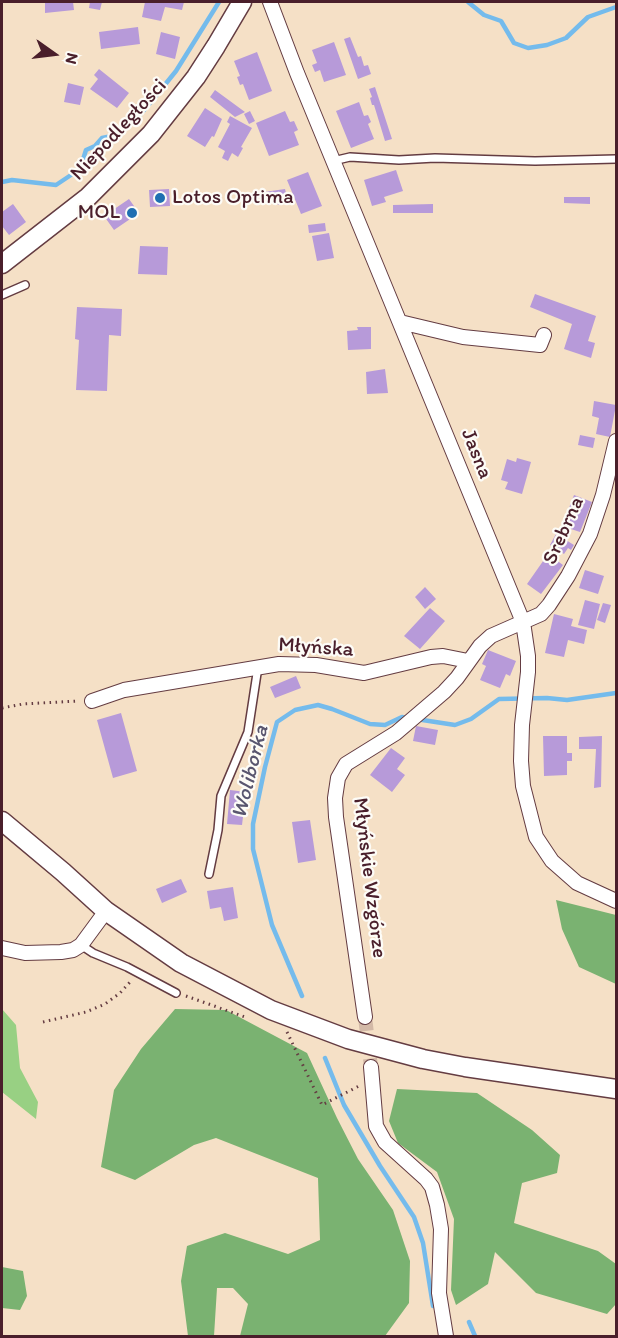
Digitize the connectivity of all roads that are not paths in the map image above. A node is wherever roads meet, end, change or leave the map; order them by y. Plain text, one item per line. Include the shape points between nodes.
1 (242, 2) edge
2 (270, 2) edge
3 (616, 159) edge
4 (333, 161) junction
5 (2, 264) edge
6 (25, 285) dead end
7 (2, 294) edge
8 (400, 322) junction
9 (544, 335) dead end
10 (616, 441) edge
11 (523, 622) junction
12 (468, 661) junction
13 (258, 667) junction
14 (92, 700) road end
15 (2, 821) edge
16 (209, 874) dead end
17 (616, 902) edge
18 (106, 911) junction
19 (81, 945) junction
20 (2, 948) edge
21 (176, 993) road end
22 (365, 1017) tunnel mouth
23 (371, 1067) tunnel mouth
24 (616, 1089) edge
25 (446, 1336) edge

1 - 5 main road, Niepodległości via 196,77 151,134 88,197
2 - 4 street, Jasna
3 - 4 lane via 350,157
4 - 8 street, Jasna
6 - 7 lane
8 - 9 street via 463,337 540,345
8 - 11 street, Jasna
10 - 11 street, Srebrna via 590,534 549,604 541,614
11 - 12 street via 491,636
11 - 17 street, Jasna via 528,656 520,761 536,837 552,861 577,883
12 - 13 street, Młyńska via 431,657 364,673 303,664
12 - 22 street, Młyńskie Wzgórze via 457,678 423,711 346,764 338,778 338,829
13 - 14 street, Młyńska via 124,690
13 - 16 lane via 248,732 221,796
15 - 18 main road
18 - 19 street
18 - 24 main road via 181,963 270,1010 348,1039 465,1067
19 - 20 street via 61,952 25,953
19 - 21 lane
23 - 25 street via 376,1126 385,1142 432,1187 441,1229 439,1293

